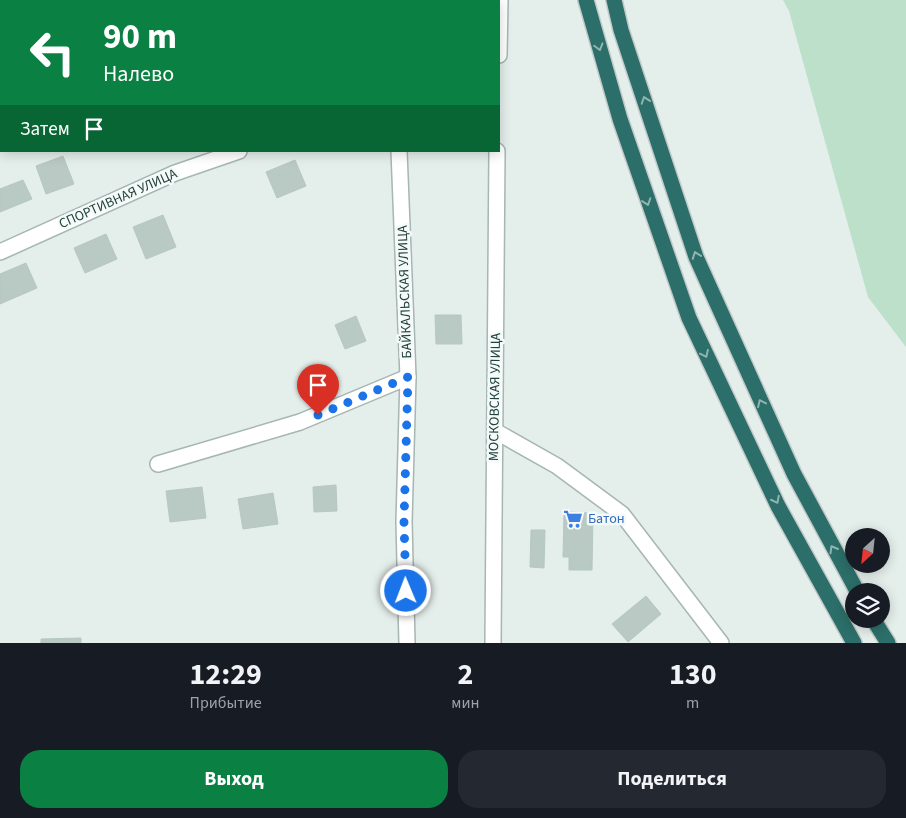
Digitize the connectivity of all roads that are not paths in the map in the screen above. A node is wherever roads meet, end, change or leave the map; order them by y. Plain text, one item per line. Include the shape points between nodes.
1 (586, 0) edge
2 (614, 0) edge
3 (236, 152) edge
4 (399, 152) edge
5 (497, 152) edge
6 (0, 252) edge
7 (408, 377) junction
8 (494, 431) junction
9 (158, 464) dead end
10 (853, 583) edge
11 (879, 628) edge
12 (407, 643) edge
13 (493, 643) edge
14 (721, 643) edge
15 (854, 643) edge
16 (888, 643) edge

1 -> 15 highway via 623,128 688,318 783,514
10 -> 2 highway via 794,474 696,257
3 - 6 street, СПОРТИВНАЯ УЛИЦА via 175,172
4 - 7 street, БАЙКАЛЬСКАЯ УЛИЦА
5 - 8 street, МОСКОВСКАЯ УЛИЦА
7 - 9 street via 300,422
7 - 12 street, БАЙКАЛЬСКАЯ УЛИЦА via 404,522
8 - 13 street, МОСКОВСКАЯ УЛИЦА
8 - 14 street via 557,466 622,514
11 - 16 highway

